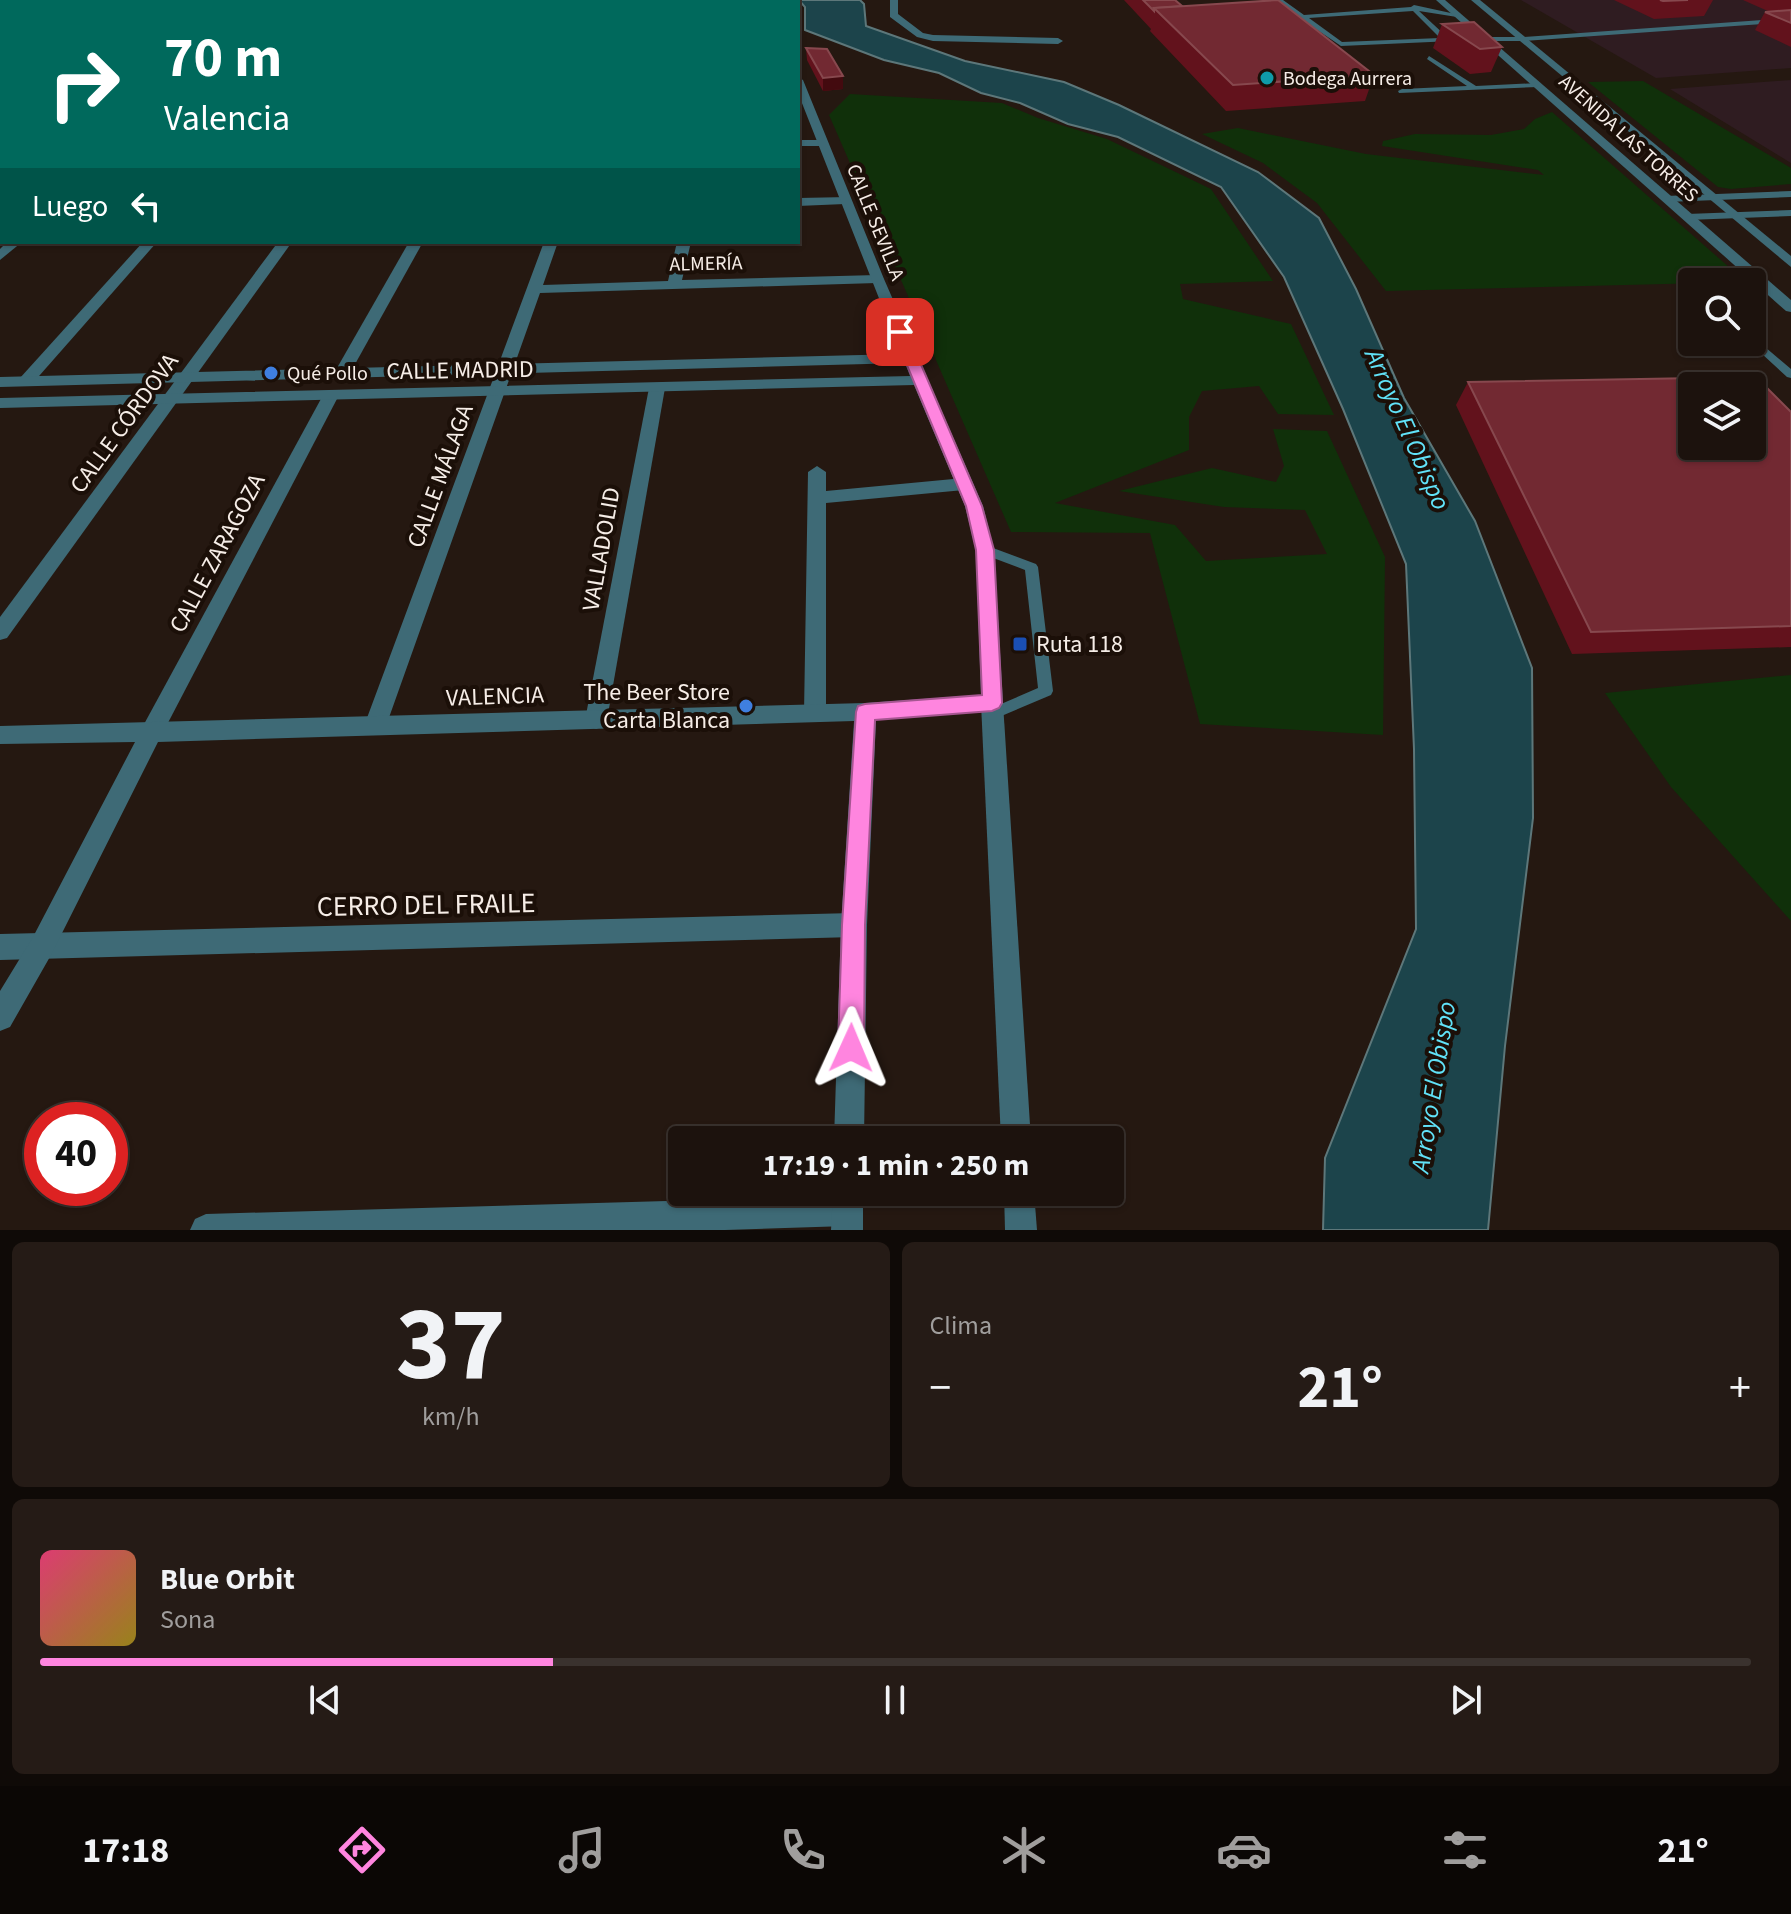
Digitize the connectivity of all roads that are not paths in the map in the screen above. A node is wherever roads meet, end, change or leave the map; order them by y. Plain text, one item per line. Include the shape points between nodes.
1 (894, 0) edge
2 (1279, 0) edge
3 (1406, 0) edge
4 (1440, 0) edge
5 (1475, 0) edge
6 (1416, 9) junction
7 (1457, 15) junction
8 (1300, 16) junction
9 (1284, 17) edge
10 (1791, 20) edge
11 (1477, 38) junction
12 (1459, 39) edge
13 (1523, 39) junction
14 (1446, 40) junction
15 (1058, 41) dead end
16 (1429, 58) dead end
17 (1538, 85) junction
18 (1475, 88) junction
19 (1402, 91) dead end
20 (802, 100) edge
21 (800, 143) edge
22 (822, 143) junction
23 (1791, 194) edge
24 (1713, 198) junction
25 (1666, 199) junction
26 (845, 200) junction
27 (800, 202) edge
28 (1791, 213) edge
29 (1733, 216) junction
30 (1687, 217) junction
31 (148, 244) edge
32 (284, 244) edge
33 (415, 244) edge
34 (550, 244) edge
35 (684, 244) edge
36 (1791, 263) edge
37 (877, 279) junction
38 (674, 283) junction
39 (535, 289) junction
40 (1791, 308) edge
41 (1766, 352) edge
42 (912, 358) junction
43 (505, 370) junction
44 (341, 375) junction
45 (1791, 375) edge
46 (189, 376) junction
47 (921, 380) junction
48 (26, 381) junction
49 (0, 382) edge
50 (657, 388) junction
51 (496, 393) junction
52 (330, 397) junction
53 (170, 400) junction
54 (1, 404) edge
55 (817, 472) dead end
56 (964, 484) junction
57 (819, 498) junction
58 (985, 550) junction
59 (0, 632) edge
60 (992, 708) junction
61 (865, 712) junction
62 (815, 713) junction
63 (596, 720) junction
64 (375, 726) junction
65 (151, 733) junction
66 (0, 735) edge
67 (854, 925) junction
68 (42, 946) junction
69 (0, 947) edge
70 (0, 1017) edge
71 (849, 1126) edge
72 (1015, 1126) edge
73 (1020, 1206) edge
74 (847, 1211) edge
75 (206, 1230) edge
76 (1021, 1230) edge

1 - 15 street via 893,15 920,35
2 - 8 lane
3 - 6 lane
4 - 7 street, AVENIDA LAS TORRES
5 - 13 street, AVENIDA LAS TORRES
6 - 7 lane
6 - 8 lane
6 - 14 lane
7 - 11 street, AVENIDA LAS TORRES
8 - 9 lane
8 - 14 lane via 1341,44
10 - 13 lane
11 - 13 lane
11 - 17 street, AVENIDA LAS TORRES
12 - 14 lane
13 - 24 street, AVENIDA LAS TORRES
16 - 18 lane
17 - 18 lane
17 - 25 street, AVENIDA LAS TORRES
18 - 19 lane
20 - 22 street, CALLE SEVILLA
21 - 22 street
22 - 26 street, CALLE SEVILLA
23 - 24 lane
24 - 25 lane
24 - 29 street, AVENIDA LAS TORRES
25 - 30 street, AVENIDA LAS TORRES
26 - 27 street
26 - 37 street, CALLE SEVILLA
28 - 29 lane
29 - 30 lane
29 - 36 street, AVENIDA LAS TORRES
30 - 40 street, AVENIDA LAS TORRES
31 - 48 street
32 - 46 street, CALLE CÓRDOVA
33 - 44 street
34 - 39 street, CALLE MÁLAGA
35 - 38 street
37 - 38 street, ALMERÍA
37 - 42 street, CALLE SEVILLA
38 - 39 street, ALMERÍA
39 - 43 street, CALLE MÁLAGA
41 - 45 lane
42 - 43 street, CALLE MADRID
42 - 47 street, CALLE SEVILLA
43 - 44 street, CALLE MADRID
43 - 51 street, CALLE MÁLAGA
44 - 46 street, CALLE MADRID
46 - 48 street, CALLE MADRID
46 - 53 street, CALLE CÓRDOVA
47 - 50 street, CALLE MADRID
47 - 56 street, CALLE SEVILLA
48 - 49 street, CALLE MADRID
50 - 51 street, CALLE MADRID
50 - 63 street, VALLADOLID
51 - 52 street, CALLE MADRID
51 - 64 street, CALLE MÁLAGA
52 - 53 street, CALLE MADRID
52 - 65 street, CALLE ZARAGOZA
53 - 54 street, CALLE MADRID
53 - 59 street, CALLE CÓRDOVA
55 - 57 street
56 - 57 street
56 - 58 street, CALLE SEVILLA
57 - 62 street
58 - 60 street, CALLE SEVILLA
58 - 60 lane via 1031,567 1046,691
60 - 61 street, VALENCIA
60 - 72 street, CALLE SEVILLA
61 - 62 street, VALENCIA
61 - 67 street
62 - 63 street, VALENCIA
63 - 64 street, VALENCIA
64 - 65 street, VALENCIA
65 - 66 street, VALENCIA
65 - 68 street, CALLE ZARAGOZA
67 - 68 street, CERRO DEL FRAILE
67 - 71 street
68 - 69 street, CERRO DEL FRAILE
68 - 70 street, CALLE ZARAGOZA
73 - 76 street
74 - 75 street

